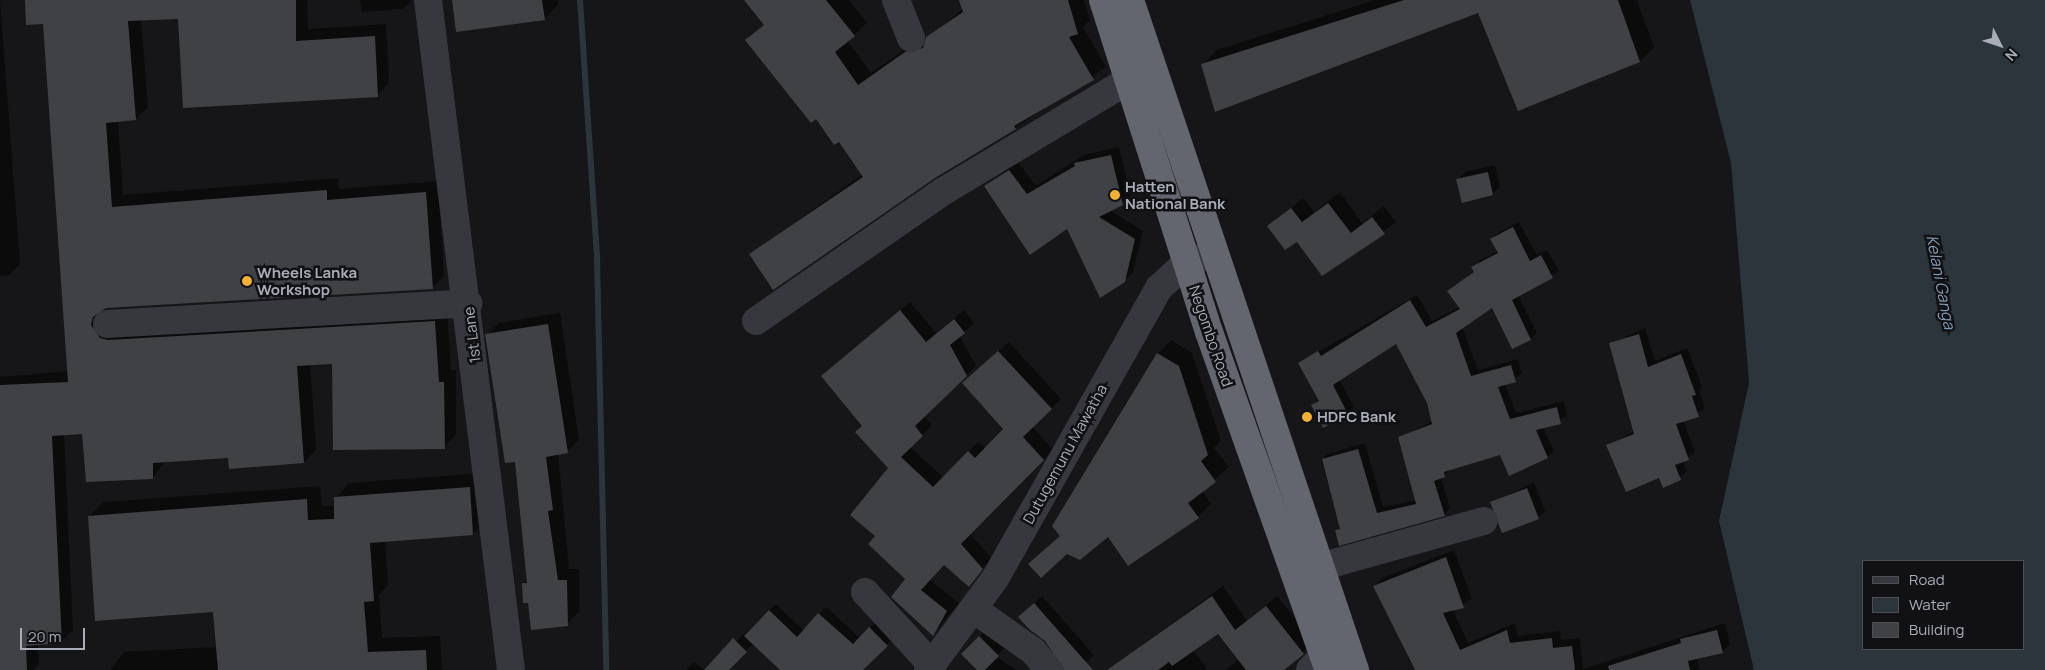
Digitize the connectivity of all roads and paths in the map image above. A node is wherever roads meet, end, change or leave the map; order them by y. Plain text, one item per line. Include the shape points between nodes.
1 (428, 0) edge
2 (896, 0) edge
3 (1103, 0) edge
4 (1130, 0) edge
5 (911, 38) dead end
6 (1129, 80) junction
7 (1212, 254) junction
8 (1186, 263) junction
9 (468, 303) junction
10 (756, 321) dead end
11 (107, 324) dead end
12 (1484, 521) dead end
13 (1320, 567) junction
14 (865, 592) dead end
15 (975, 610) junction
16 (1321, 665) edge
17 (930, 667) edge
18 (511, 670) edge
19 (1049, 670) edge
20 (1356, 670) edge

1 - 9 street, 1st Lane
2 - 5 street
3 - 6 highway, Negombo Road
4 - 7 highway, Negombo Road
6 - 8 highway, Negombo Road
6 - 10 street via 944,191
7 - 8 street, Dutugemunu Mawatha
7 - 13 highway, Negombo Road
8 - 15 street, Dutugemunu Mawatha via 1159,288
8 - 16 highway, Negombo Road
9 - 11 street
9 - 18 street, 1st Lane
12 - 13 street
13 - 20 highway, Negombo Road
14 - 17 street
15 - 17 street, Dutugemunu Mawatha
15 - 19 street via 1033,651

